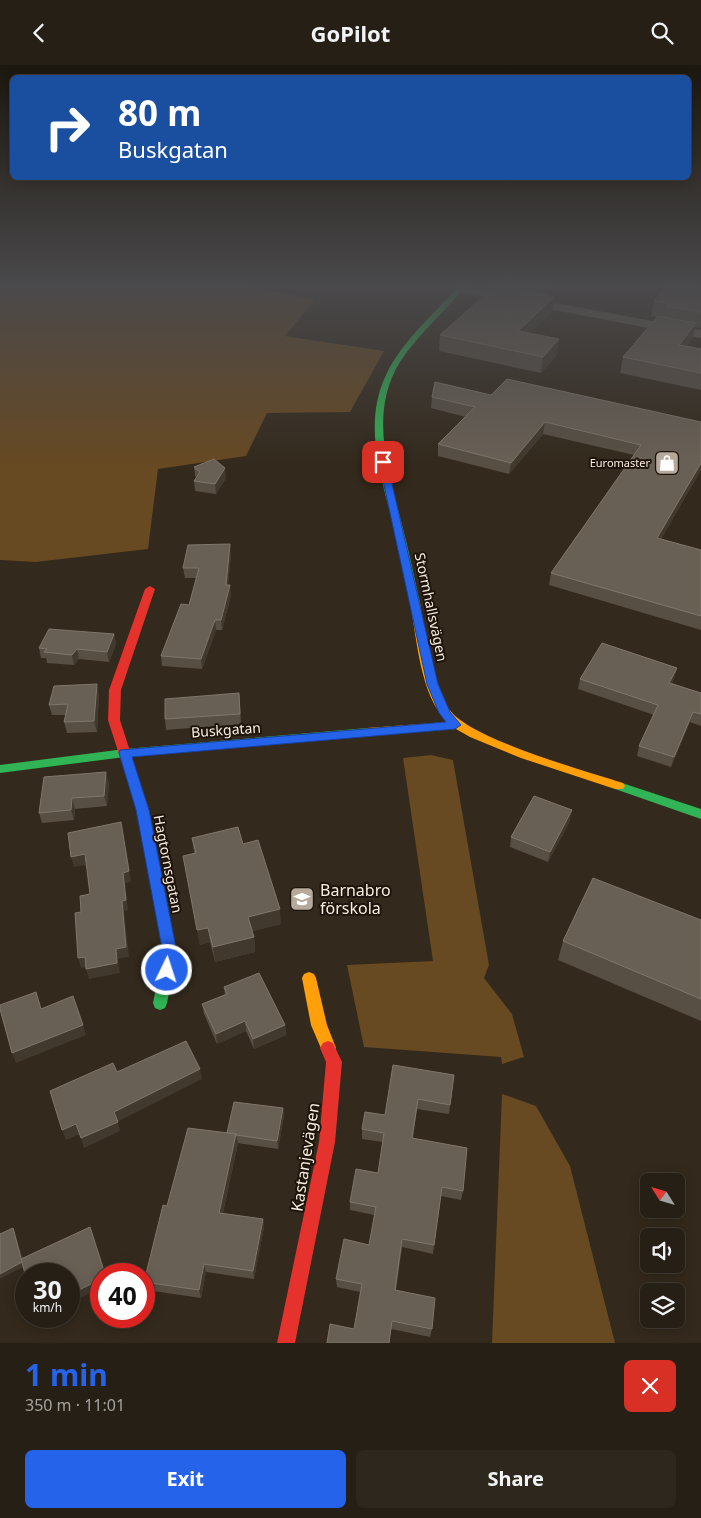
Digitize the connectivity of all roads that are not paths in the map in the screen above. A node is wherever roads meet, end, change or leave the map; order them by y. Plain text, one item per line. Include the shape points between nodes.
1 (408, 347) edge
2 (150, 589) dead end
3 (455, 725) junction
4 (125, 753) junction
5 (0, 769) edge
6 (701, 814) edge
7 (309, 978) dead end
8 (160, 1003) dead end
9 (286, 1343) edge

1 - 3 street, Stormhallsvägen via 390,373 378,410 380,452 433,684 444,713
2 - 4 street, Hagtornsgatan via 115,690 114,721
3 - 4 street, Buskgatan
3 - 6 street, Stormhallsvägen via 480,737
4 - 5 street, Buskgatan
4 - 8 street, Hagtornsgatan via 143,810 170,953
7 - 9 street, Kastanjevägen via 319,1025 334,1062 327,1142

